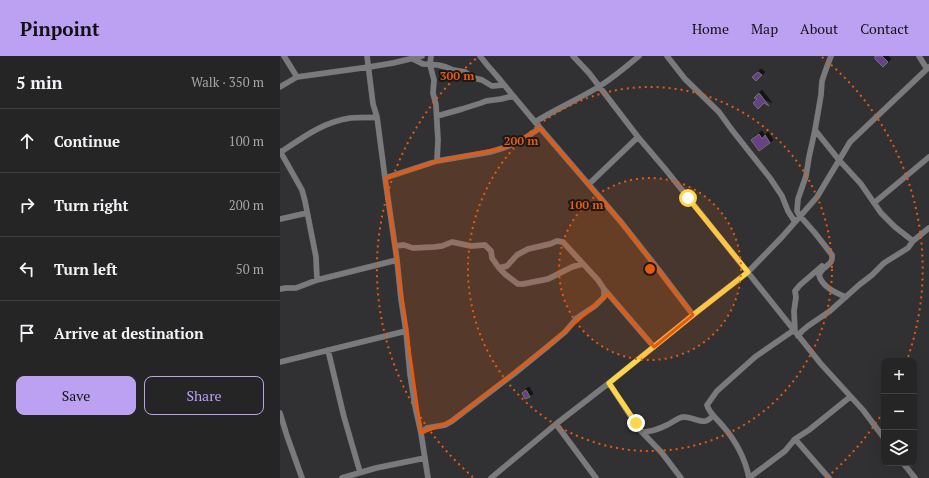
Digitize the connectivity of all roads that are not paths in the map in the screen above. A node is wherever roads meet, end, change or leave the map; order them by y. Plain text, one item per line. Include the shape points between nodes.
1 (284, 56) edge
2 (367, 56) edge
3 (422, 56) edge
4 (431, 56) edge
5 (480, 56) edge
6 (573, 56) edge
7 (639, 56) edge
8 (667, 56) edge
9 (831, 56) edge
10 (919, 56) edge
11 (413, 59) junction
12 (430, 64) junction
13 (369, 67) junction
14 (928, 68) edge
15 (297, 77) junction
16 (504, 85) junction
17 (280, 86) edge
18 (599, 87) junction
19 (514, 97) junction
20 (437, 116) junction
21 (377, 117) junction
22 (535, 122) junction
23 (540, 128) junction
24 (815, 130) junction
25 (638, 137) junction
26 (280, 151) edge
27 (929, 157) edge
28 (839, 160) junction
29 (437, 161) junction
30 (385, 178) junction
31 (589, 184) junction
32 (874, 203) junction
33 (307, 213) junction
34 (800, 216) junction
35 (280, 220) edge
36 (795, 222) junction
37 (929, 228) edge
38 (913, 241) junction
39 (395, 246) junction
40 (397, 260) junction
41 (832, 260) junction
42 (582, 264) junction
43 (499, 268) junction
44 (748, 272) junction
45 (317, 280) junction
46 (280, 289) edge
47 (604, 289) junction
48 (846, 297) junction
49 (693, 315) junction
50 (406, 331) junction
51 (796, 333) junction
52 (654, 347) junction
53 (328, 350) junction
54 (280, 362) edge
55 (609, 383) junction
56 (850, 396) junction
57 (280, 413) edge
58 (714, 415) junction
59 (556, 424) junction
60 (642, 432) junction
61 (421, 433) junction
62 (881, 434) edge
63 (795, 439) junction
64 (425, 458) junction
65 (905, 466) edge
66 (360, 472) junction
67 (496, 476) edge
68 (302, 478) edge
69 (342, 478) edge
70 (428, 478) edge
71 (491, 478) edge
72 (596, 478) edge
73 (680, 478) edge
74 (749, 478) edge
75 (829, 478) edge
76 (915, 478) edge

1 - 15 street
2 - 13 street
3 - 11 street
4 - 12 street
5 - 16 street
6 - 18 street
7 - 18 street
8 - 36 street via 685,79 719,112 770,178
9 - 24 street via 822,82
10 - 14 street
11 - 12 street
11 - 13 street
12 - 16 street via 465,72 492,86
12 - 20 street
13 - 15 street
13 - 21 street
14 - 28 street via 853,138
15 - 17 street
16 - 19 street
18 - 22 street
18 - 25 street
19 - 20 street via 486,101
19 - 22 street
20 - 29 street
21 - 26 street via 349,118 327,124
21 - 30 street
22 - 23 street
23 - 29 street via 519,142 490,152
23 - 31 street
24 - 28 street
24 - 34 street via 806,176 798,199 797,211
25 - 31 street
25 - 44 street
26 - 33 street via 302,190
27 - 32 street
28 - 32 street
28 - 34 street via 817,197
29 - 30 street
30 - 39 street
31 - 49 street
32 - 38 street via 895,227
33 - 35 street
33 - 45 street via 316,257
34 - 36 street
34 - 41 street via 832,255
36 - 44 street
37 - 38 street
38 - 48 street via 908,248 884,263
39 - 40 street
39 - 43 street via 434,247 452,242 471,246 485,245 491,251 493,260
40 - 45 street
40 - 50 street
41 - 48 street via 819,277 827,287
41 - 51 street via 795,291
42 - 43 street via 548,279 523,284 515,283
42 - 43 street via 565,244 559,241 528,249 517,255 507,266
42 - 47 street
44 - 49 street
44 - 51 street
45 - 46 street via 296,288
47 - 52 street
47 - 61 street via 604,297 595,306 577,318 565,332 515,373 452,421 427,428
48 - 51 street via 830,311
49 - 52 street
50 - 53 street
50 - 61 street via 410,374
51 - 56 street
51 - 58 street via 755,357 717,391 708,405
52 - 55 street
53 - 54 street
53 - 66 street
55 - 59 street
55 - 60 street
56 - 62 street
56 - 63 street
57 - 68 street
58 - 60 street via 709,420 702,421 683,417 650,432
58 - 74 street via 743,455
59 - 67 street
59 - 72 street
60 - 73 street via 662,453
61 - 64 street
63 - 74 street via 785,451
63 - 75 street
64 - 66 street
64 - 70 street
65 - 76 street
66 - 69 street
67 - 71 street

